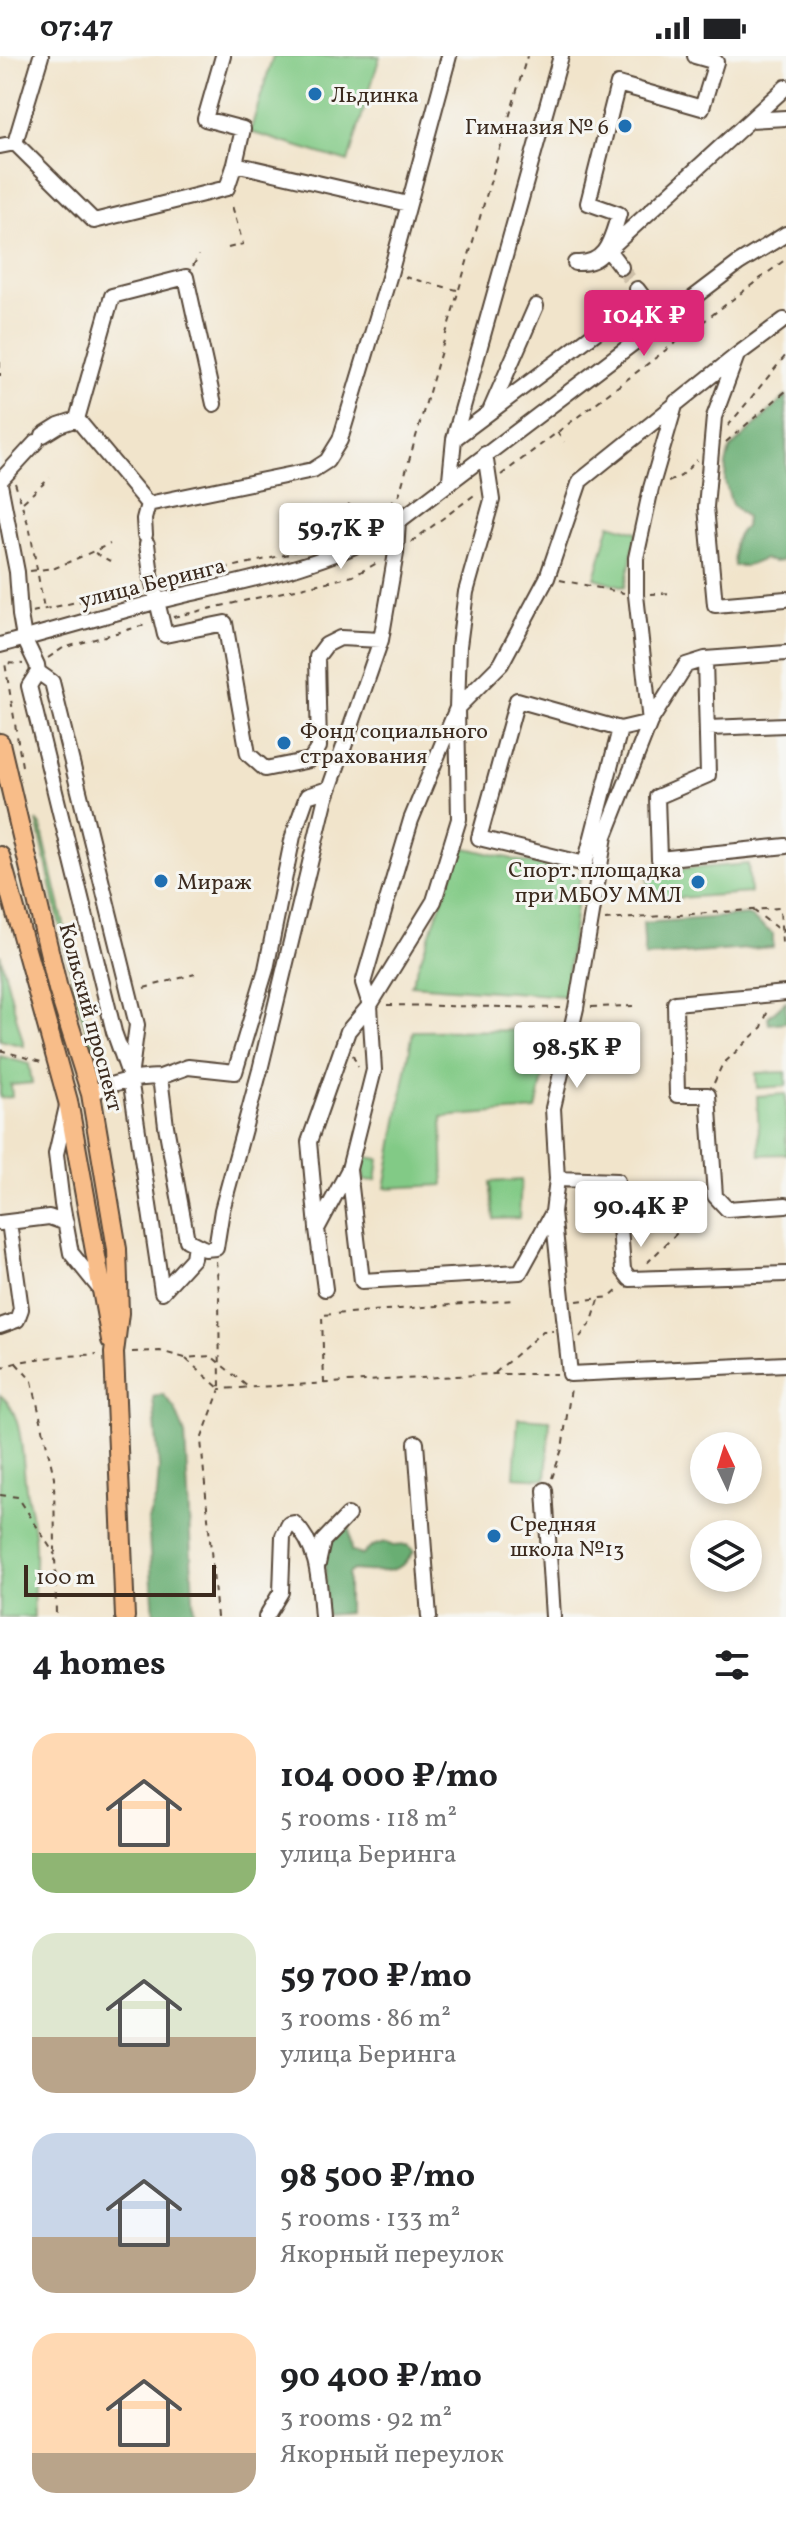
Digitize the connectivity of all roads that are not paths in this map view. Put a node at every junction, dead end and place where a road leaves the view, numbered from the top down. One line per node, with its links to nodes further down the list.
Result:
1 (41, 56): 9 (street)
2 (223, 56): 11 (street)
3 (449, 56): 12 (street)
4 (561, 56): 25 (street)
5 (695, 56): 14 (street)
6 (786, 87): 8 (street)
7 (786, 118): 8 (street)
8 (750, 120): 14 (street)
9 (15, 143): 10 (street); 11 (street)
10 (0, 146)
11 (235, 164): 12 (street)
12 (408, 204): 29 (street)
13 (786, 234): 26 (street, улица Беринга)
14 (608, 250): 15 (street); 16 (street)
15 (575, 263)
16 (621, 267)
17 (637, 289): 23 (street)
18 (536, 306): 23 (street)
19 (784, 320): 20 (street)
20 (737, 355): 21 (street); 31 (street)
21 (676, 402): 39 (street); 40 (street)
22 (214, 404): 24 (street)
23 (488, 415): 25 (street)
24 (77, 419): 27 (street); 29 (street)
25 (454, 439): 28 (street)
26 (485, 454): 28 (street, улица Беринга); 39 (street)
27 (3, 479): 33 (street)
28 (450, 479): 30 (street, улица Беринга)
29 (148, 504): 32 (street)
30 (398, 521): 32 (street, улица Беринга); 34 (street)
31 (786, 599)
32 (157, 602): 33 (street, улица Беринга); 34 (street)
33 (24, 638): 35 (street, улица Беринга); 38 (street)
34 (381, 640): 45 (street)
35 (0, 645)
36 (786, 653): 37 (street)
37 (705, 659): 40 (street); 42 (street)
38 (38, 668): 51 (street); 51 (street)
39 (457, 708): 49 (street); 49 (street)
40 (650, 722): 43 (street); 55 (street)
41 (786, 725): 42 (street)
42 (708, 728): 46 (street)
43 (620, 729): 43 (street)
44 (0, 743): 52 (main road, Кольский проспект)
45 (328, 789): 50 (street); 63 (street)
46 (786, 846)
47 (0, 856): 53 (main road, Кольский проспект)
48 (782, 993): 57 (street)
49 (378, 1005): 54 (street); 62 (street)
50 (160, 1077): 51 (street); 63 (street)
51 (130, 1078): 52 (street); 63 (street)
52 (91, 1094): 64 (main road, Кольский проспект)
53 (68, 1101): 56 (street); 65 (main road, Кольский проспект)
54 (349, 1169): 58 (street); 62 (street)
55 (557, 1179): 58 (street); 66 (street)
56 (62, 1204): 59 (street); 61 (street)
57 (786, 1205)
58 (553, 1212): 71 (street)
59 (49, 1217): 60 (street); 61 (street)
60 (5, 1223): 69 (street)
61 (66, 1223): 68 (street)
62 (317, 1229): 67 (street)
63 (195, 1244)
64 (117, 1249): 65 (main road); 70 (main road, Кольский проспект)
65 (96, 1250): 68 (main road, Кольский проспект)
66 (786, 1274)
67 (325, 1289)
68 (101, 1290): 70 (main road, Кольский проспект)
69 (0, 1326)
70 (114, 1353): 76 (main road, Кольский проспект)
71 (786, 1364)
72 (416, 1443): 79 (street)
73 (545, 1490): 80 (street)
74 (348, 1515): 75 (street)
75 (318, 1564): 77 (street); 78 (street)
76 (125, 1617)
77 (266, 1617)
78 (322, 1617)
79 (429, 1617)
80 (553, 1617)

